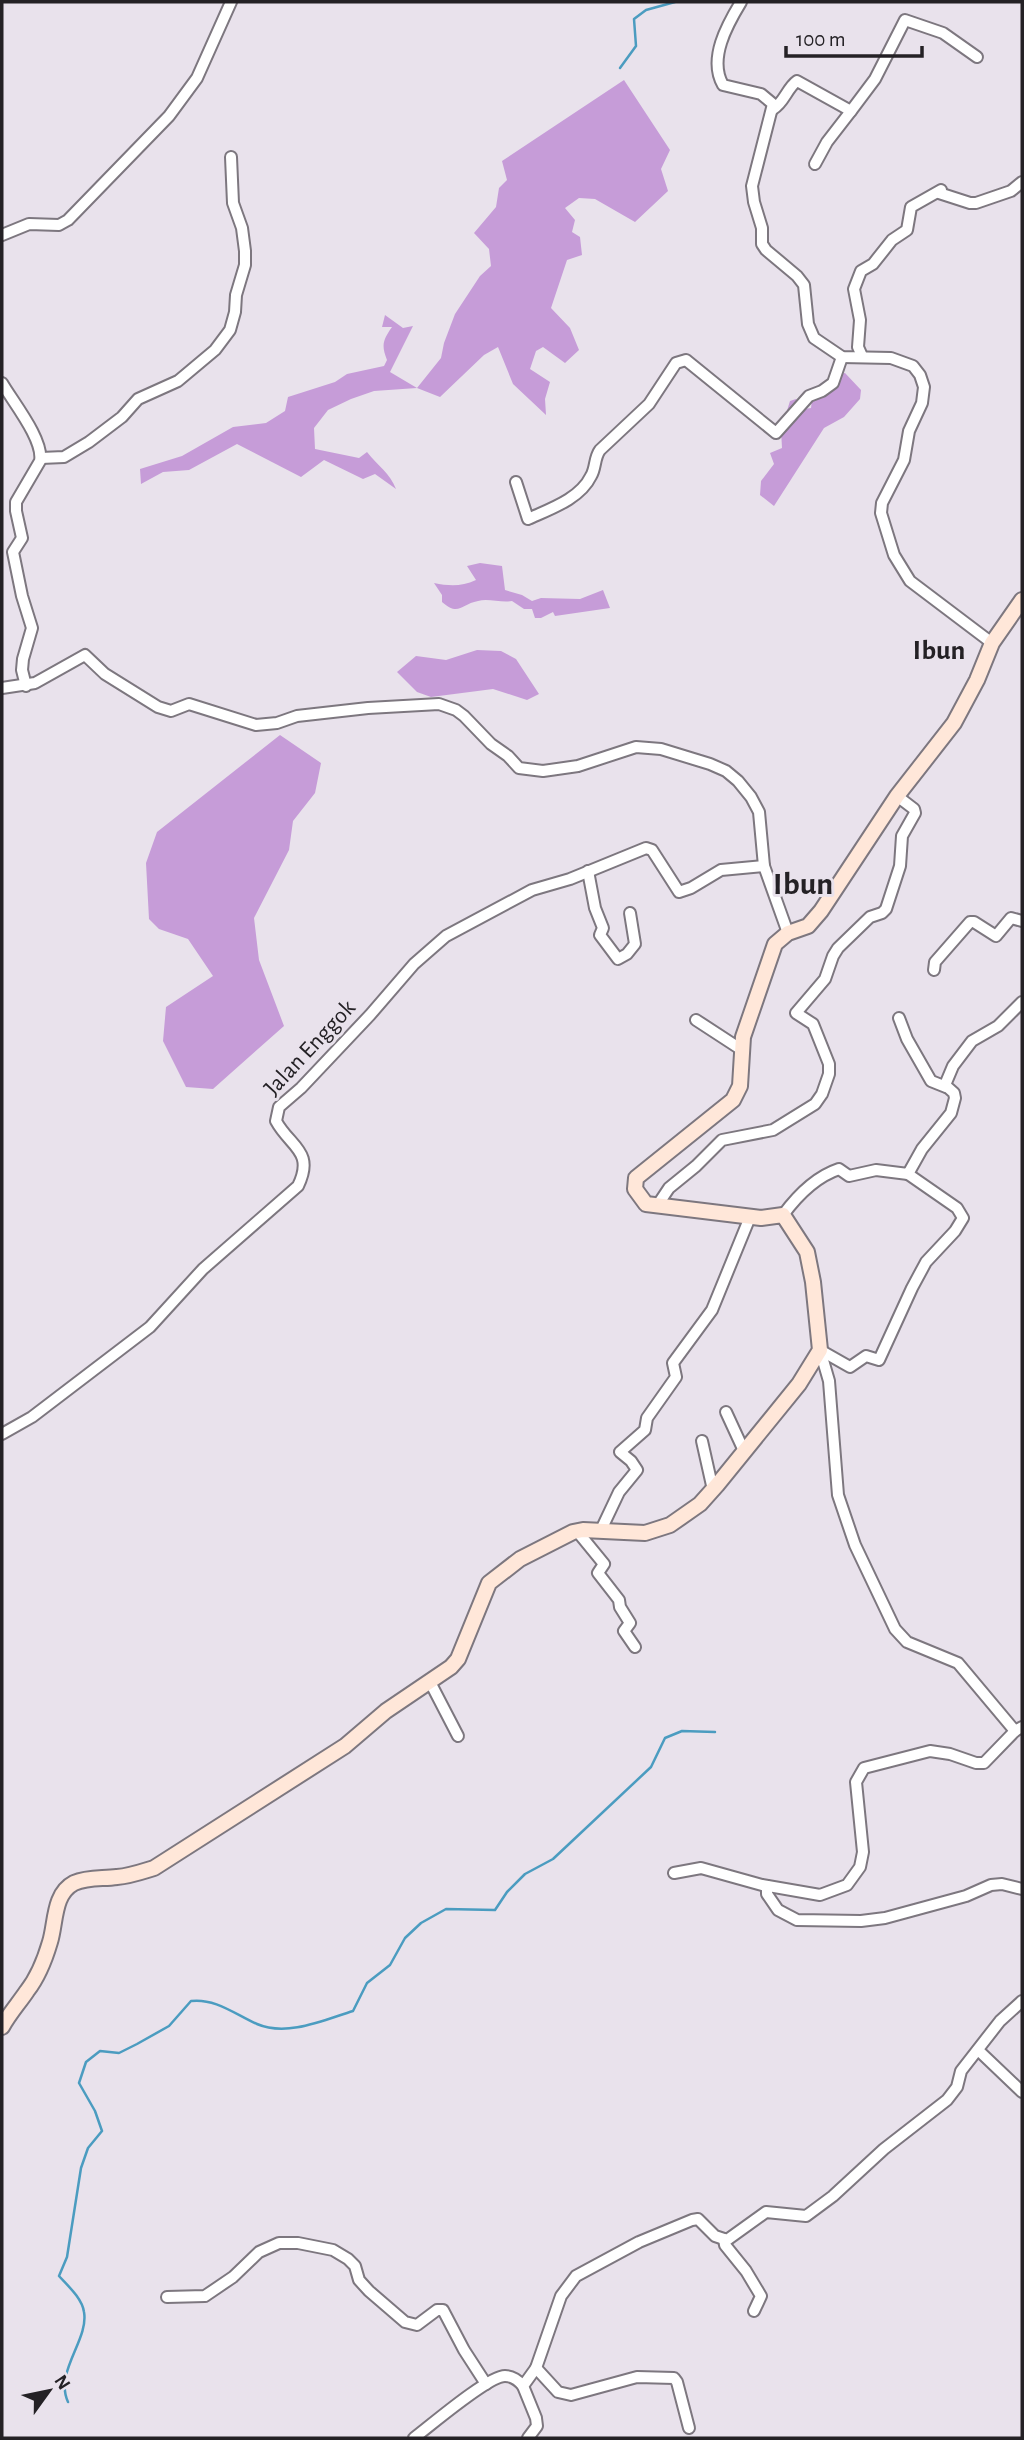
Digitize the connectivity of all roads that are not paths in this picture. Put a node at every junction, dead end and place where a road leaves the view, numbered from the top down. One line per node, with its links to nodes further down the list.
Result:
1 (230, 2): 9 (street)
2 (741, 2): 4 (street)
3 (977, 57): 5 (street)
4 (773, 109): 5 (street); 11 (street)
5 (851, 111): 7 (street)
6 (231, 157): 13 (street)
7 (815, 164)
8 (1022, 182): 10 (street)
9 (2, 235)
10 (862, 356): 11 (street); 16 (street)
11 (842, 357): 14 (street)
12 (2, 383): 13 (street)
13 (41, 458): 17 (street)
14 (516, 482)
15 (1022, 600): 16 (main road)
16 (992, 643): 19 (main road)
17 (26, 686): 18 (street); 20 (street)
18 (2, 688)
19 (897, 796): 24 (main road); 32 (street)
20 (764, 866): 21 (street, Jalan Enggok); 24 (street)
21 (588, 872): 22 (street); 37 (street, Jalan Enggok)
22 (630, 913)
23 (1022, 921): 25 (street)
24 (788, 933): 29 (main road)
25 (934, 970)
26 (1022, 1002): 30 (street)
27 (899, 1018): 30 (street)
28 (695, 1020): 29 (street)
29 (742, 1050): 32 (main road)
30 (946, 1087): 31 (street)
31 (908, 1174): 33 (street); 35 (street)
32 (657, 1206): 34 (main road)
33 (783, 1215): 34 (main road); 35 (main road)
34 (750, 1217): 41 (street)
35 (820, 1350): 39 (main road); 45 (street)
36 (726, 1412): 39 (street)
37 (2, 1434)
38 (702, 1441): 40 (street)
39 (744, 1451): 40 (main road)
40 (713, 1490): 41 (main road)
41 (601, 1530): 42 (main road)
42 (577, 1531): 43 (street); 44 (main road)
43 (635, 1647)
44 (430, 1682): 46 (street); 51 (main road)
45 (1019, 1729): 48 (street)
46 (458, 1736)
47 (674, 1873): 48 (street)
48 (767, 1886): 49 (street)
49 (1022, 1889)
50 (1022, 2001): 52 (street)
51 (2, 2026)
52 (978, 2050): 53 (street); 54 (street)
53 (1022, 2092)
54 (724, 2239): 56 (street); 57 (street)
55 (167, 2297): 58 (street)
56 (754, 2311)
57 (536, 2368): 59 (street); 60 (street)
58 (486, 2384): 59 (street); 61 (street)
59 (523, 2386): 62 (street)
60 (689, 2428)
61 (414, 2438)
62 (528, 2438)

